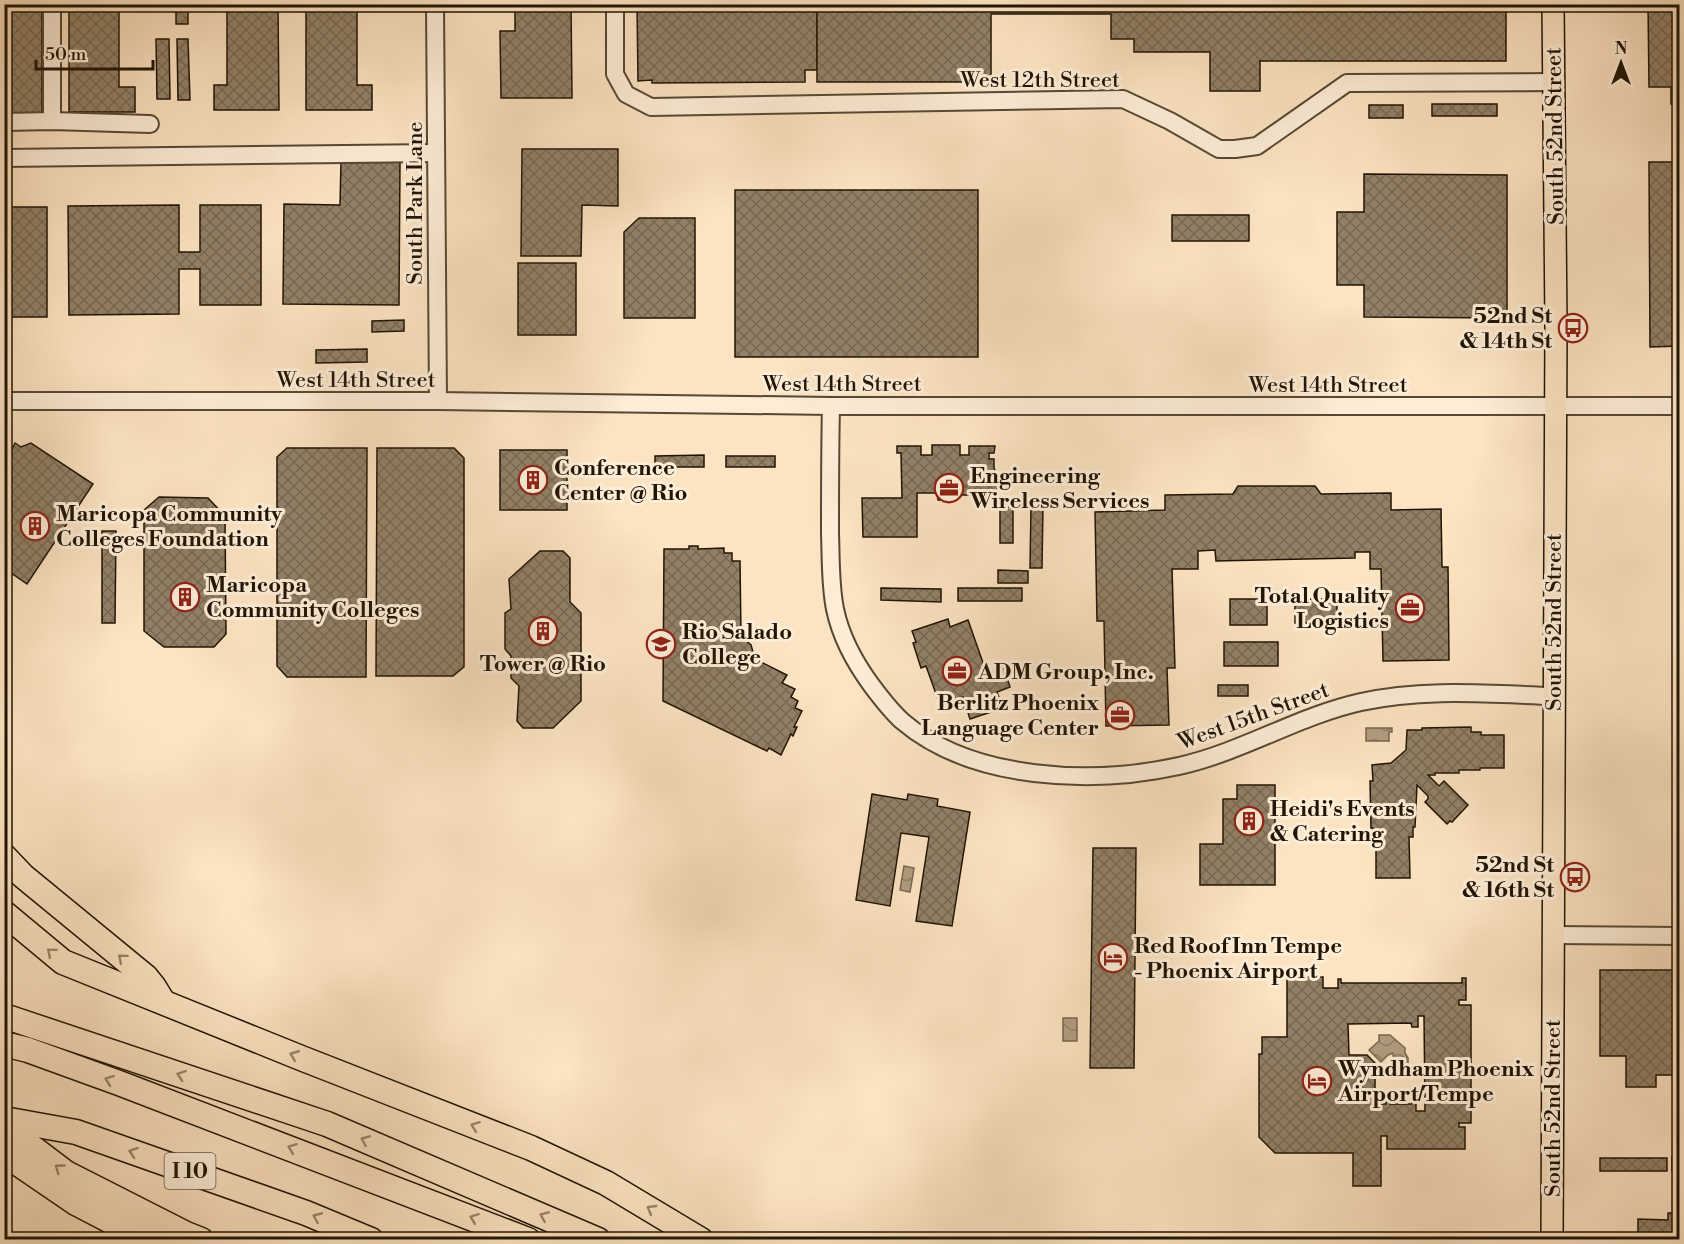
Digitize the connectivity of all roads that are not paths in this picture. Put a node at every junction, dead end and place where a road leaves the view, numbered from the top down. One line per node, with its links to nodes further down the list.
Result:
1 (52, 4): 6 (street)
2 (435, 4): 9 (street, South Park Lane)
3 (615, 4): 5 (street, West 12th Street)
4 (1553, 4): 5 (main road, South 52nd Street)
5 (1553, 82): 15 (main road, South 52nd Street)
6 (52, 121): 7 (street); 8 (street)
7 (4, 122)
8 (150, 124)
9 (436, 153): 10 (street); 12 (street, South Park Lane)
10 (4, 158)
11 (4, 401): 12 (street, West 14th Street)
12 (438, 401): 13 (street, West 14th Street)
13 (831, 406): 15 (street, West 14th Street); 16 (street, West 15th Street)
14 (1680, 406): 15 (street, West 14th Street)
15 (1555, 407): 16 (main road, South 52nd Street)
16 (1553, 696): 19 (main road, South 52nd Street)
17 (4, 856): 21 (highway, one-way to 17)
18 (4, 913): 21 (highway, one-way to 18)
19 (1552, 935): 20 (street); 33 (main road, South 52nd Street)
20 (1680, 936)
21 (162, 1000): 32 (highway, one-way to 21)
22 (4, 1016): 31 (highway, one-way to 22)
23 (4, 1044): 30 (highway, one-way to 23)
24 (4, 1119): 29 (highway, I 10, one-way to 24)
25 (4, 1126): 27 (highway, one-way to 25)
26 (4, 1154): 28 (highway)
27 (193, 1237)
28 (147, 1239)
29 (371, 1239)
30 (528, 1239)
31 (598, 1239)
32 (701, 1239)
33 (1552, 1239)

